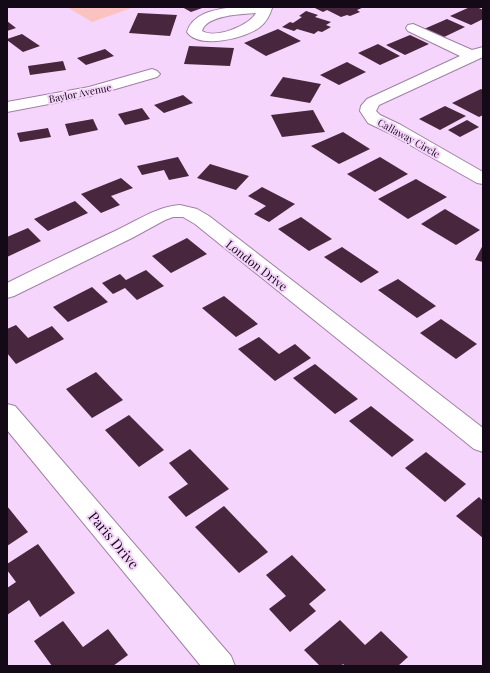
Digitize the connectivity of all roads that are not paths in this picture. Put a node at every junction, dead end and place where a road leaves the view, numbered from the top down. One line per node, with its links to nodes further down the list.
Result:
1 (412, 28): 2 (street)
2 (478, 54): 5 (street, Callaway Circle)
3 (152, 74): 4 (street, Baylor Avenue)
4 (11, 102)
5 (483, 180)
6 (7, 291): 8 (street, London Drive)
7 (7, 413): 9 (street, Paris Drive)
8 (483, 442)
9 (220, 666)

